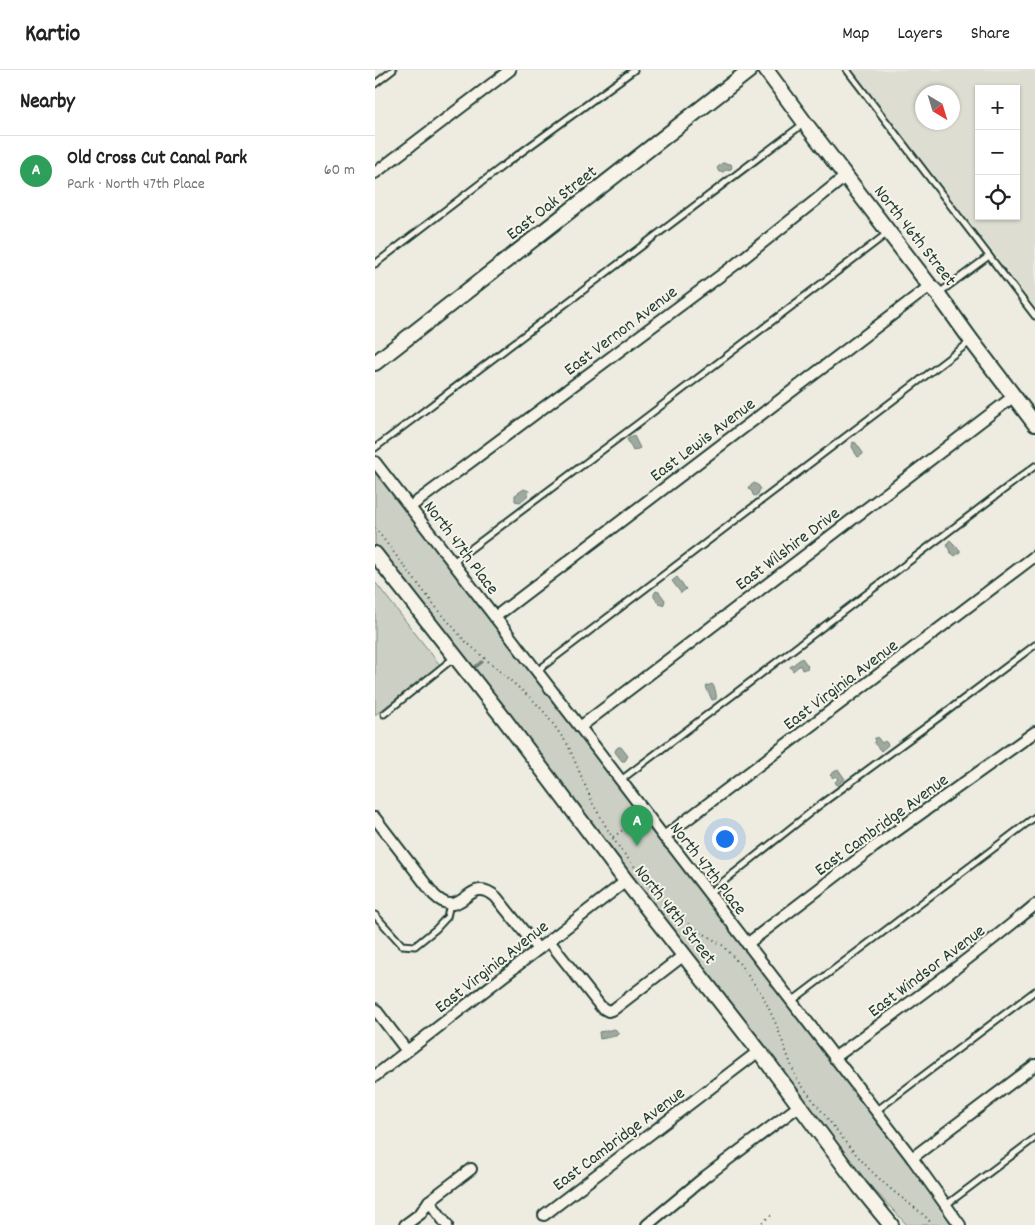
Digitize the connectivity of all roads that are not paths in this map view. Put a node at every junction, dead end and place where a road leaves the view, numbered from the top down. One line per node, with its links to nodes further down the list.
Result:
1 (393, 70): 7 (lane)
2 (509, 70): 9 (street)
3 (634, 70): 13 (lane)
4 (750, 70): 17 (street, East Oak Street)
5 (766, 70): 8 (street, North 46th Street)
6 (847, 70): 12 (lane)
7 (375, 84)
8 (805, 123): 10 (street, North 46th Street); 20 (lane)
9 (375, 173)
10 (846, 176): 11 (street, North 46th Street); 23 (street, East Vernon Avenue)
11 (889, 232): 14 (street, North 46th Street); 26 (lane)
12 (989, 256): 14 (lane); 15 (lane)
13 (375, 264)
14 (934, 290): 16 (street, North 46th Street); 27 (street, East Lewis Avenue)
15 (1035, 316)
16 (971, 340): 18 (street, North 46th Street); 30 (lane)
17 (375, 363)
18 (1014, 396): 19 (street, North 46th Street); 32 (street, East Wilshire Drive)
19 (1035, 424)
20 (375, 448)
21 (375, 462): 23 (street, North 47th Place)
22 (1035, 466): 34 (lane)
23 (410, 507): 26 (street, North 47th Place)
24 (375, 554): 29 (street, North 48th Street)
25 (1035, 556): 37 (street, East Virginia Avenue)
26 (453, 562): 27 (street, North 47th Place)
27 (495, 617): 30 (street, North 47th Place)
28 (1035, 645): 39 (lane)
29 (456, 657): 31 (lane); 38 (street, North 48th Street)
30 (536, 671): 32 (street, North 47th Place)
31 (383, 714)
32 (580, 726): 34 (street, North 47th Place)
33 (1035, 732): 44 (street, East Cambridge Avenue)
34 (621, 780): 37 (street, North 47th Place)
35 (1035, 817): 48 (lane)
36 (375, 818): 40 (street)
37 (664, 838): 39 (street, North 47th Place)
38 (626, 881): 43 (street, East Virginia Avenue); 46 (street, North 48th Street)
39 (708, 894): 44 (street, North 47th Place)
40 (450, 904): 42 (lane); 45 (street)
41 (1035, 905): 52 (street, East Windsor Avenue)
42 (375, 915)
43 (549, 941): 45 (street, East Virginia Avenue); 46 (street)
44 (747, 944): 48 (street, North 47th Place)
45 (538, 949): 50 (street, East Virginia Avenue)
46 (684, 955): 51 (street, North 48th Street)
47 (1035, 991): 56 (lane)
48 (792, 1001): 52 (street, North 47th Place)
49 (375, 1008): 50 (street)
50 (407, 1051): 54 (street, East Virginia Avenue)
51 (759, 1051): 55 (street, North 48th Street); 62 (street, East Cambridge Avenue)
52 (835, 1058): 56 (street, North 47th Place)
53 (1035, 1065): 58 (street)
54 (375, 1076)
55 (799, 1106): 65 (street); 66 (street, North 48th Street)
56 (876, 1111): 58 (street, North 47th Place)
57 (1035, 1138): 61 (lane)
58 (912, 1158): 61 (street, North 47th Place)
59 (471, 1169): 60 (street)
60 (429, 1202): 63 (street); 64 (street)
61 (946, 1205): 67 (street, North 47th Place)
62 (544, 1215)
63 (405, 1225)
64 (447, 1225)
65 (647, 1225)
66 (891, 1225)
67 (960, 1225)

